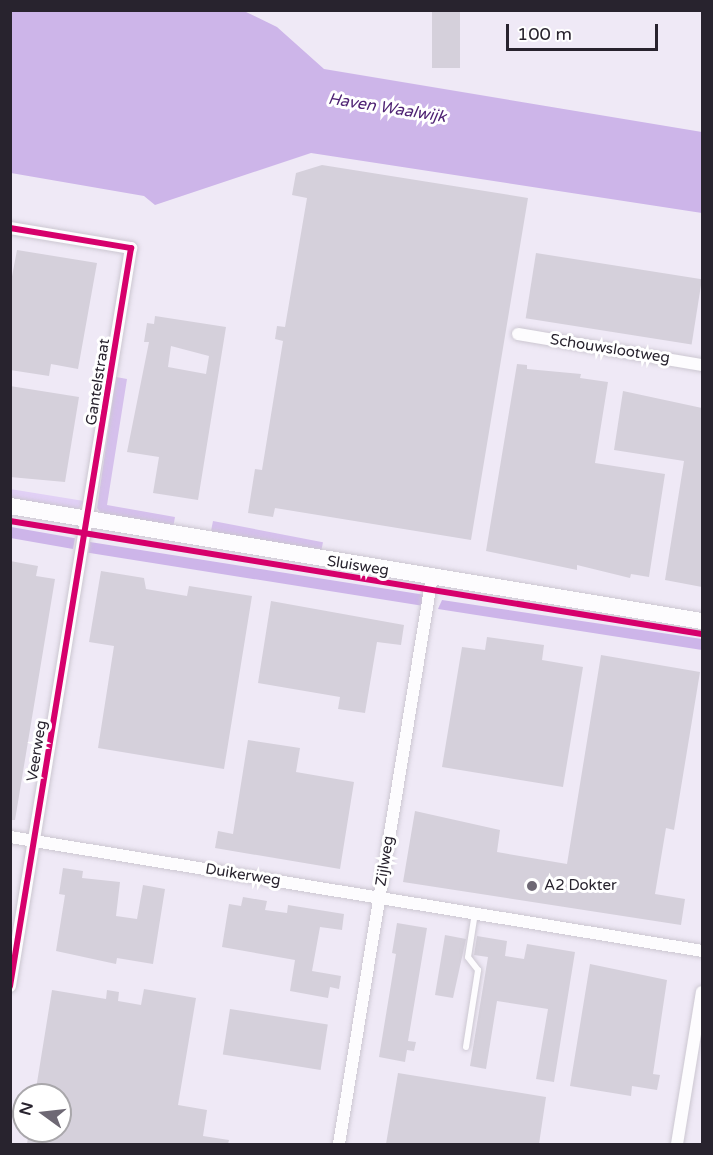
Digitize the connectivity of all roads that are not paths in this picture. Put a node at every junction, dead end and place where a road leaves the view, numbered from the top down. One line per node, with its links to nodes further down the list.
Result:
1 (10, 228): 5 (street, Gantelstraat)
2 (518, 334): 3 (street, Schouwslootweg)
3 (702, 364)
4 (10, 506): 5 (street, Sluisweg)
5 (87, 520): 6 (street, Sluisweg); 9 (street, Veerweg)
6 (432, 577): 7 (street, Sluisweg); 10 (street, Zijlweg)
7 (702, 621)
8 (10, 837): 9 (street, Duikerweg)
9 (34, 840): 10 (street, Duikerweg); 13 (street, Veerweg)
10 (379, 897): 11 (street, Duikerweg); 16 (street, Zijlweg)
11 (475, 913): 12 (street, Duikerweg); 15 (lane)
12 (702, 951)
13 (10, 986)
14 (702, 992): 17 (street)
15 (466, 1047)
16 (339, 1144)
17 (677, 1144)

